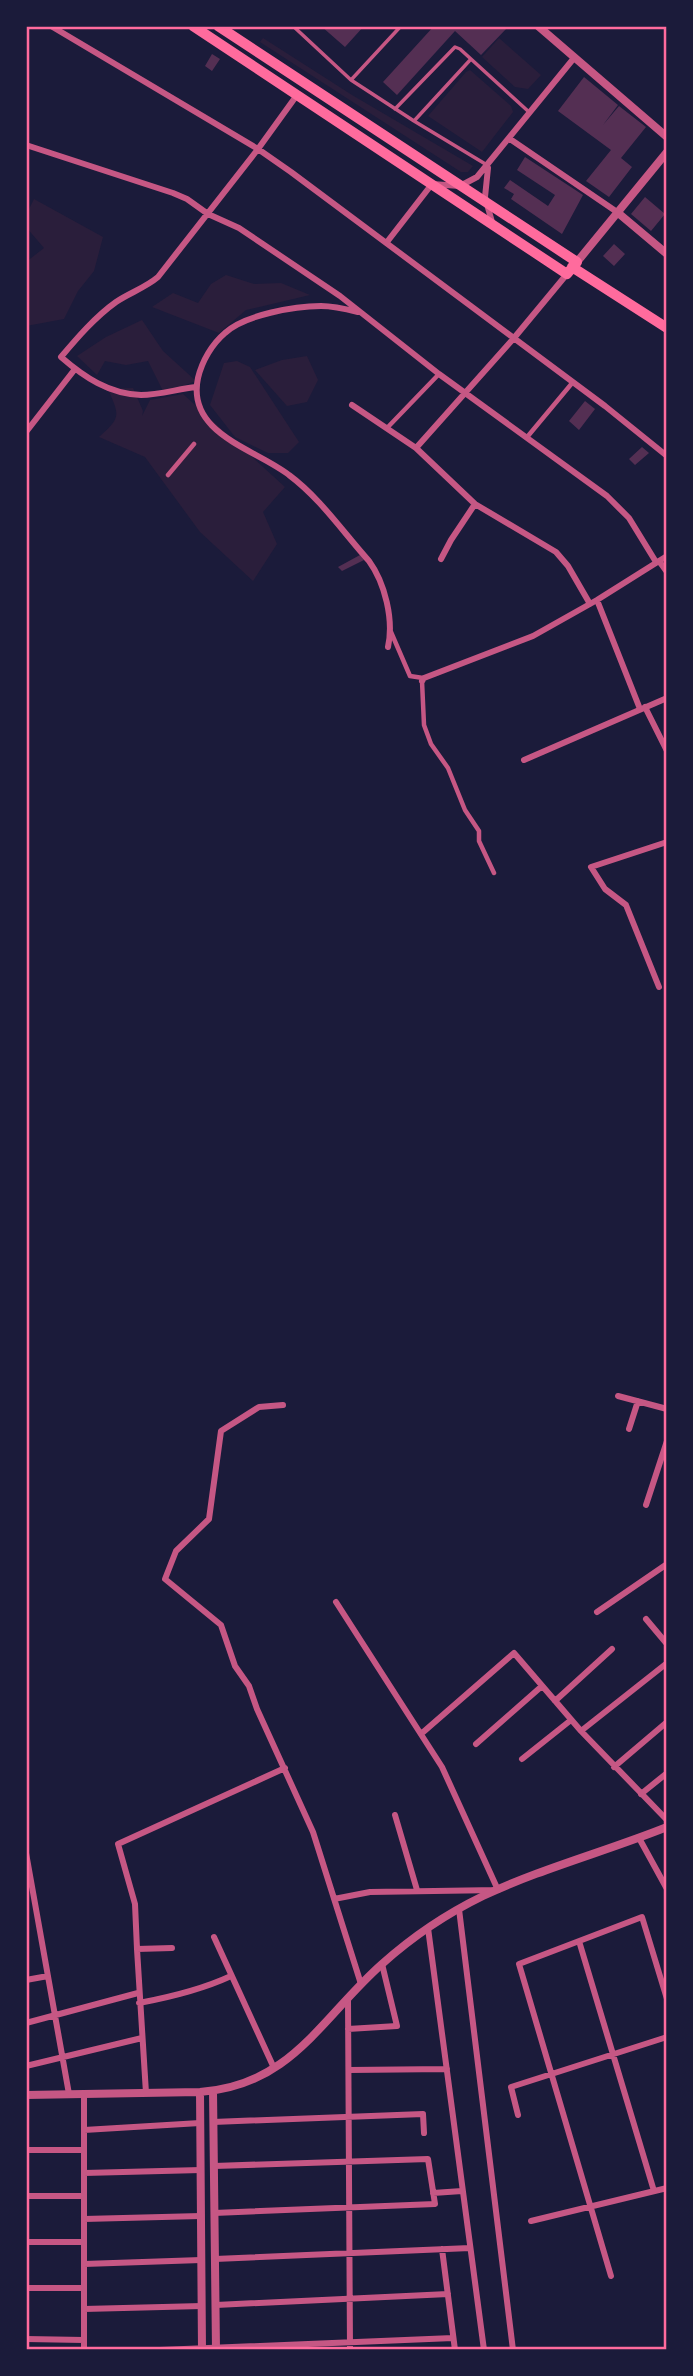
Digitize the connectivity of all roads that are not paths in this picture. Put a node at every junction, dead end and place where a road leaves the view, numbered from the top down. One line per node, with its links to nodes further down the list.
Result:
1 (51, 26): 17 (street)
2 (193, 26): 10 (main road)
3 (218, 26): 21 (main road)
4 (293, 26): 9 (lane)
5 (401, 26): 9 (lane)
6 (538, 26): 7 (street)
7 (574, 58): 12 (street); 14 (street)
8 (471, 59): 11 (lane); 12 (lane); 13 (lane)
9 (351, 80): 11 (lane)
10 (297, 94): 17 (street); 20 (main road)
11 (395, 109): 13 (lane)
12 (530, 113): 15 (street)
13 (414, 121): 19 (lane)
14 (667, 137)
15 (510, 139): 19 (street); 23 (street)
16 (26, 145): 24 (street)
17 (258, 149): 24 (street); 26 (street)
18 (667, 152): 23 (street)
19 (488, 166): 21 (street); 22 (street)
20 (432, 184): 21 (street); 25 (main road); 26 (street)
21 (460, 186): 22 (main road)
22 (486, 202): 25 (street); 28 (main road)
23 (617, 212): 27 (street); 28 (street)
24 (208, 214): 29 (street); 32 (street)
25 (496, 228): 28 (main road)
26 (387, 242): 31 (street)
27 (667, 254)
28 (572, 267): 30 (main road); 31 (street)
29 (360, 312): 33 (street); 35 (street)
30 (667, 328)
31 (514, 338): 34 (street); 36 (street)
32 (75, 369): 35 (street); 39 (street)
33 (439, 374): 36 (street); 38 (street)
34 (573, 382): 40 (street); 43 (street)
35 (196, 387): 51 (street)
36 (466, 392): 40 (street); 42 (street)
37 (352, 405): 38 (street)
38 (387, 428): 42 (street)
39 (26, 432)
40 (527, 436): 48 (street)
41 (194, 444): 44 (street)
42 (416, 448): 45 (street)
43 (667, 456)
44 (168, 475)
45 (475, 503): 47 (street); 50 (street)
46 (667, 556): 48 (street)
47 (440, 559)
48 (658, 562): 49 (street); 50 (street)
49 (667, 572)
50 (593, 602): 53 (street); 55 (street)
51 (390, 630): 52 (street); 53 (street)
52 (388, 647)
53 (423, 679): 59 (street)
54 (667, 698): 55 (street)
55 (643, 708): 56 (street); 57 (street)
56 (667, 751)
57 (524, 760)
58 (667, 842): 60 (street)
59 (494, 873)
60 (659, 987)
61 (618, 1396): 62 (street)
62 (638, 1401): 64 (street); 65 (street)
63 (282, 1405): 84 (street)
64 (667, 1409)
65 (629, 1429)
66 (667, 1441): 67 (street)
67 (646, 1505)
68 (667, 1564): 70 (street)
69 (336, 1602): 80 (street)
70 (597, 1612)
71 (646, 1619): 72 (street)
72 (667, 1644)
73 (612, 1649): 76 (street)
74 (667, 1662): 79 (street)
75 (541, 1686): 76 (street); 80 (street); 81 (street)
76 (555, 1701): 77 (street)
77 (571, 1720): 79 (street); 82 (street)
78 (667, 1722): 83 (street)
79 (581, 1731): 83 (street)
80 (421, 1734): 94 (street)
81 (476, 1744)
82 (522, 1759)
83 (614, 1767): 86 (street)
84 (285, 1768): 95 (street); 101 (street)
85 (667, 1773): 86 (street)
86 (640, 1794): 88 (street)
87 (395, 1815): 93 (street)
88 (667, 1820)
89 (667, 1827): 90 (street)
90 (639, 1838): 92 (street); 94 (street)
91 (26, 1853): 103 (street)
92 (667, 1889)
93 (417, 1890): 94 (street); 95 (street)
94 (498, 1890): 96 (street)
95 (334, 1899): 106 (street)
96 (459, 1909): 97 (street); 179 (street)
97 (428, 1928): 102 (street); 120 (street)
98 (214, 1937): 104 (street)
99 (579, 1941): 108 (street); 116 (street); 122 (street)
100 (172, 1948): 101 (street)
101 (137, 1949): 107 (street)
102 (382, 1964): 106 (street); 113 (street)
103 (48, 1976): 105 (street); 111 (street)
104 (232, 1976): 110 (street); 119 (street)
105 (26, 1980)
106 (361, 1984): 109 (street)
107 (138, 1993): 110 (street); 111 (street)
108 (667, 1999)
109 (348, 2000): 113 (street); 119 (street)
110 (139, 2003): 115 (street)
111 (55, 2016): 112 (street); 117 (street)
112 (26, 2023)
113 (348, 2029): 121 (street)
114 (667, 2036): 116 (street)
115 (142, 2038): 117 (street); 125 (street)
116 (613, 2054): 122 (street); 143 (street)
117 (62, 2058): 118 (street); 126 (street)
118 (26, 2066)
119 (274, 2067): 123 (street)
120 (447, 2069): 121 (street); 142 (street)
121 (349, 2070): 130 (street)
122 (551, 2074): 129 (street); 147 (street)
123 (213, 2091): 124 (street); 131 (street)
124 (200, 2092): 125 (street); 132 (street)
125 (146, 2093): 127 (street)
126 (69, 2094): 127 (street); 128 (street)
127 (84, 2094): 133 (street)
128 (26, 2095)
129 (518, 2115)
130 (349, 2116): 131 (street); 134 (street); 137 (street)
131 (213, 2122): 138 (street)
132 (200, 2123): 133 (street); 139 (street)
133 (84, 2130): 136 (street)
134 (424, 2133)
135 (26, 2150): 136 (street)
136 (84, 2150): 140 (street)
137 (349, 2160): 138 (street); 144 (street); 148 (street)
138 (214, 2166): 149 (street)
139 (201, 2169): 140 (street); 150 (street)
140 (84, 2174): 146 (street)
141 (667, 2188): 143 (street)
142 (462, 2191): 144 (street); 155 (street)
143 (654, 2191): 147 (street)
144 (433, 2193): 148 (street)
145 (26, 2196): 146 (street)
146 (84, 2196): 151 (street)
147 (590, 2207): 152 (street); 161 (street)
148 (349, 2208): 149 (street); 157 (street)
149 (214, 2213): 158 (street)
150 (201, 2216): 151 (street); 159 (street)
151 (84, 2218): 154 (street)
152 (531, 2221)
153 (26, 2242): 154 (street)
154 (84, 2242): 160 (street)
155 (470, 2248): 156 (street); 178 (street)
156 (442, 2249): 157 (street); 164 (street)
157 (350, 2253): 158 (street); 165 (street)
158 (215, 2259): 166 (street)
159 (201, 2260): 160 (street); 167 (street)
160 (84, 2264): 163 (street)
161 (611, 2276)
162 (26, 2288): 163 (street)
163 (84, 2288): 168 (street)
164 (448, 2294): 165 (street); 169 (street)
165 (350, 2298): 166 (street); 172 (street)
166 (216, 2305): 174 (street)
167 (202, 2306): 168 (street); 173 (street)
168 (84, 2309): 171 (street)
169 (453, 2338): 172 (street); 177 (street)
170 (26, 2339): 171 (street)
171 (84, 2340): 175 (street)
172 (350, 2346): 174 (street)
173 (202, 2349): 174 (street); 176 (street)
174 (216, 2349)
175 (84, 2350)
176 (160, 2350)
177 (455, 2350)
178 (484, 2350)
179 (513, 2350)

